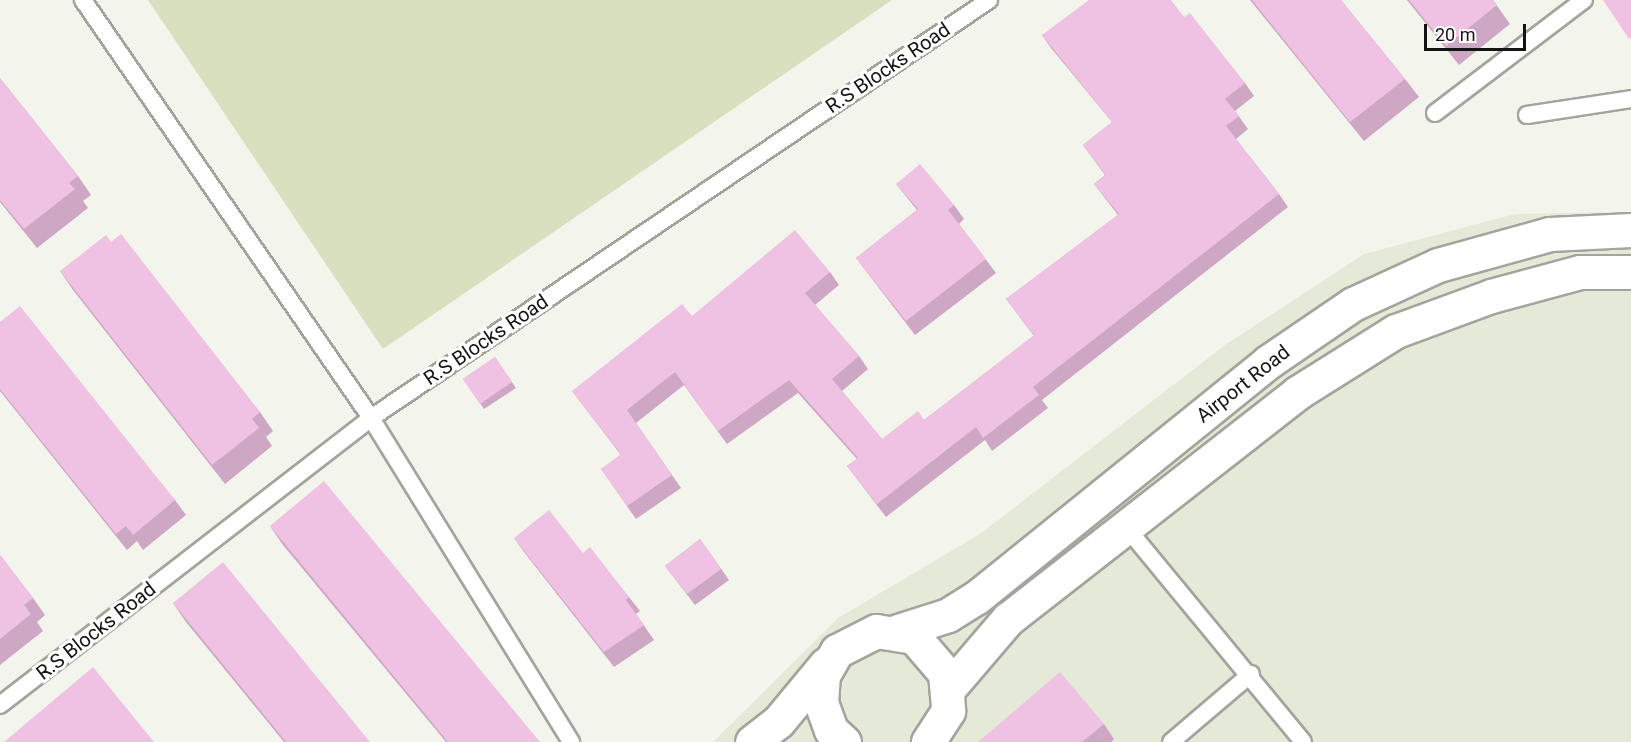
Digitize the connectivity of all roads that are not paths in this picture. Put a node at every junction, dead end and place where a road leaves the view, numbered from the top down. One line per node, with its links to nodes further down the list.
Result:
1 (83, 0): 9 (lane)
2 (989, 0): 9 (lane, R.S Blocks Road)
3 (1584, 0): 5 (lane)
4 (1631, 99): 6 (lane)
5 (1435, 113)
6 (1527, 115)
7 (1631, 230): 11 (main road, Airport Road)
8 (1631, 272): 10 (main road, Airport Road)
9 (371, 418): 15 (lane, R.S Blocks Road); 16 (lane)
10 (1126, 527): 13 (lane); 14 (main road, Airport Road)
11 (898, 631): 12 (main road, Airport Road); 14 (main road)
12 (837, 651): 17 (main road); 18 (main road)
13 (1251, 674): 20 (lane); 21 (lane)
14 (949, 688): 19 (main road)
15 (0, 705)
16 (571, 742)
17 (752, 742)
18 (844, 742)
19 (928, 742)
20 (1170, 742)
21 (1303, 742)

